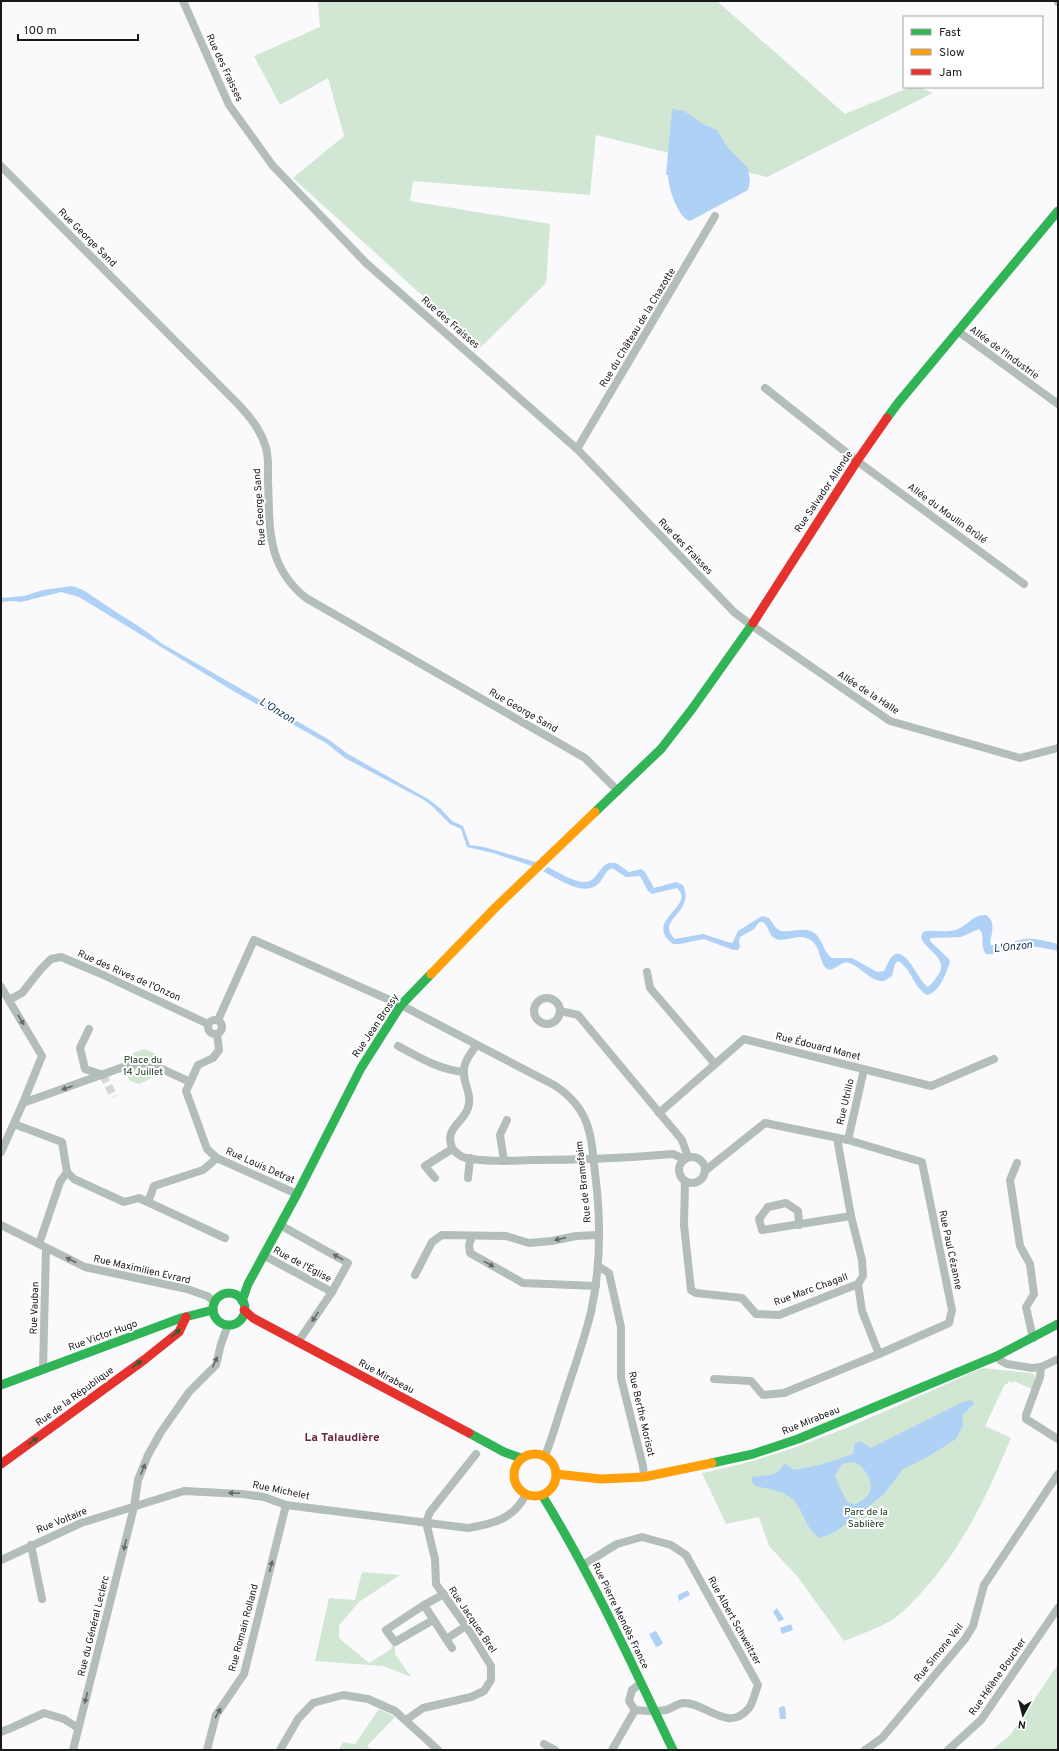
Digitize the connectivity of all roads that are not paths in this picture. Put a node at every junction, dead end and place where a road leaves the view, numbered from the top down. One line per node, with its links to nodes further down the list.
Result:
1 (183, 1): 8 (street, Rue des Fraisses)
2 (1, 166): 13 (street, Rue George Sand)
3 (1058, 210): 5 (street, Rue Salvador Allende)
4 (715, 216): 8 (street, Rue du Château de la Chazotte)
5 (958, 332): 7 (street, Allée de l'Industrie); 9 (street, Rue Salvador Allende)
6 (765, 388): 9 (street, Allée du Moulin Brûlé)
7 (1058, 404)
8 (577, 448): 11 (street, Rue des Fraisses)
9 (857, 461): 10 (street, Allée du Moulin Brûlé); 11 (street, Rue Salvador Allende)
10 (1024, 584)
11 (751, 625): 12 (street, Allée de la Halle); 13 (street, Rue Salvador Allende)
12 (1058, 748)
13 (618, 791): 17 (street, Rue Jean Brossy)
14 (647, 972): 26 (street)
15 (1, 987): 16 (street)
16 (9, 1000): 20 (street, Rue des Rives de l'Onzon); 31 (street, one-way to 31)
17 (401, 1005): 19 (street, Rue de Bramefaim); 24 (street, Rue de Bramefaim); 50 (street, Rue Jean Brossy)
18 (560, 1011): 32 (street)
19 (218, 1020): 20 (street); 22 (street)
20 (208, 1024): 22 (street)
21 (89, 1029): 29 (street)
22 (217, 1034): 30 (street, Rue Louis Detrat)
23 (398, 1046): 28 (street)
24 (476, 1046): 28 (street); 42 (street, Rue de Bramefaim)
25 (994, 1059): 27 (street, Rue Édouard Manet)
26 (715, 1064): 27 (street, Rue Édouard Manet); 32 (street, Rue Édouard Manet)
27 (864, 1069): 36 (street, Rue Utrillo)
28 (464, 1072): 37 (street)
29 (103, 1075): 30 (street); 31 (street, one-way to 31)
30 (190, 1082): 39 (street, Rue Louis Detrat)
31 (23, 1103): 34 (street)
32 (659, 1113): 41 (street)
33 (507, 1120): 43 (street)
34 (14, 1124): 38 (street); 46 (street)
35 (837, 1138): 36 (street, Rue Paul Cézanne); 45 (street, Rue Paul Cézanne); 52 (street, Rue Marc Chagall)
36 (848, 1140): 76 (street, Rue Paul Cézanne)
37 (452, 1149): 40 (street); 47 (street)
38 (1, 1152)
39 (217, 1158): 50 (street, Rue Louis Detrat); 51 (street)
40 (470, 1158): 43 (street); 48 (street)
41 (686, 1158): 42 (street); 45 (street); 49 (street)
42 (594, 1160): 43 (street); 56 (street, Rue de Bramefaim)
43 (504, 1161)
44 (1017, 1163): 74 (street)
45 (706, 1170): 49 (street)
46 (67, 1172): 51 (street); 59 (street, Rue Vauban)
47 (435, 1178)
48 (468, 1178)
49 (685, 1181): 64 (street, Rue Marc Chagall)
50 (297, 1194): 54 (street, Rue Jean Brossy)
51 (148, 1202): 58 (street)
52 (851, 1216): 55 (street); 64 (street, Rue Marc Chagall)
53 (1, 1225): 59 (street, Rue Maximilien Evrard)
54 (280, 1225): 60 (street, Rue Jean Brossy); 66 (street, Rue de l'Église, one-way to 54)
55 (800, 1225): 55 (street)
56 (599, 1235): 57 (street, one-way to 57); 61 (street, Rue de Bramefaim)
57 (472, 1236): 62 (street); 65 (street, one-way to 65)
58 (225, 1238)
59 (43, 1246): 69 (street, Rue Maximilien Evrard, one-way to 59); 80 (street, Rue Vauban)
60 (263, 1255): 63 (street, Rue Jean Brossy); 66 (street, Rue de l'Église)
61 (598, 1266): 65 (street, Rue de Bramefaim); 90 (street, Rue Berthe Morisot)
62 (415, 1275)
63 (248, 1284): 67 (street, Rue Jean Brossy); 68 (street, Rue Jean Brossy)
64 (858, 1284): 76 (street)
65 (596, 1286): 85 (street, Rue de Bramefaim)
66 (332, 1292): 75 (street, Rue de l'Église, one-way to 75)
67 (234, 1294): 68 (street); 69 (street)
68 (242, 1301): 70 (street)
69 (214, 1306): 71 (street, Rue Victor Hugo); 73 (street)
70 (244, 1310): 73 (street); 75 (street, Rue Mirabeau)
71 (184, 1318): 80 (street, Rue Victor Hugo); 87 (street, Rue de la République, one-way to 71)
72 (1058, 1324): 74 (street, Rue Mirabeau)
73 (228, 1325): 94 (street, Rue du Général Leclerc, one-way to 73)
74 (1032, 1338): 77 (street, Rue Mirabeau)
75 (298, 1342): 86 (street, Rue Mirabeau)
76 (879, 1354): 81 (street, Rue Paul Cézanne)
77 (998, 1356): 79 (street); 90 (street, Rue Mirabeau)
78 (1058, 1359): 79 (street)
79 (1041, 1367): 83 (street)
80 (43, 1370): 82 (street, Rue Victor Hugo)
81 (714, 1379)
82 (1, 1385)
83 (1058, 1438)
84 (476, 1454): 95 (street)
85 (545, 1456): 86 (street); 88 (street)
86 (521, 1458): 91 (street)
87 (1, 1464)
88 (556, 1474): 90 (street, Rue Mirabeau); 92 (street)
89 (1058, 1474): 121 (street, Rue Simone Veil)
90 (644, 1477)
91 (526, 1494): 92 (street); 95 (street, Rue Michelet)
92 (542, 1495): 98 (street, Rue Pierre Mendès France)
93 (286, 1504): 94 (street, Rue Michelet, one-way to 94); 95 (street, Rue Michelet); 115 (street, Rue Romain Rolland, one-way to 93)
94 (134, 1507): 96 (street, Rue Voltaire); 111 (street, Rue du Général Leclerc, one-way to 111)
95 (426, 1522): 99 (street, Rue Jacques Brel)
96 (32, 1545): 97 (street, Rue Voltaire); 100 (street)
97 (1, 1560)
98 (583, 1565): 107 (street, Rue Pierre Mendès France); 109 (street, Rue Albert Schweitzer)
99 (444, 1594): 101 (street); 104 (street, Rue Jacques Brel)
100 (42, 1598)
101 (424, 1605): 103 (street); 103 (street)
102 (1058, 1608): 122 (street, Rue Hélène Boucher)
103 (433, 1620): 105 (street)
104 (466, 1626): 105 (street); 110 (street, Rue Jacques Brel)
105 (446, 1639): 106 (street)
106 (452, 1648)
107 (641, 1682): 108 (street); 109 (street, Rue Pierre Mendès France)
108 (634, 1710): 109 (street); 119 (street)
109 (655, 1711): 120 (street, Rue Pierre Mendès France)
110 (406, 1720): 116 (street); 117 (street)
111 (78, 1728): 112 (street); 114 (street, Rue du Général Leclerc)
112 (1, 1732)
113 (544, 1744): 118 (street)
114 (73, 1750)
115 (208, 1750)
116 (280, 1750)
117 (438, 1750)
118 (555, 1750)
119 (612, 1750)
120 (673, 1750)
121 (865, 1750)
122 (948, 1750)

